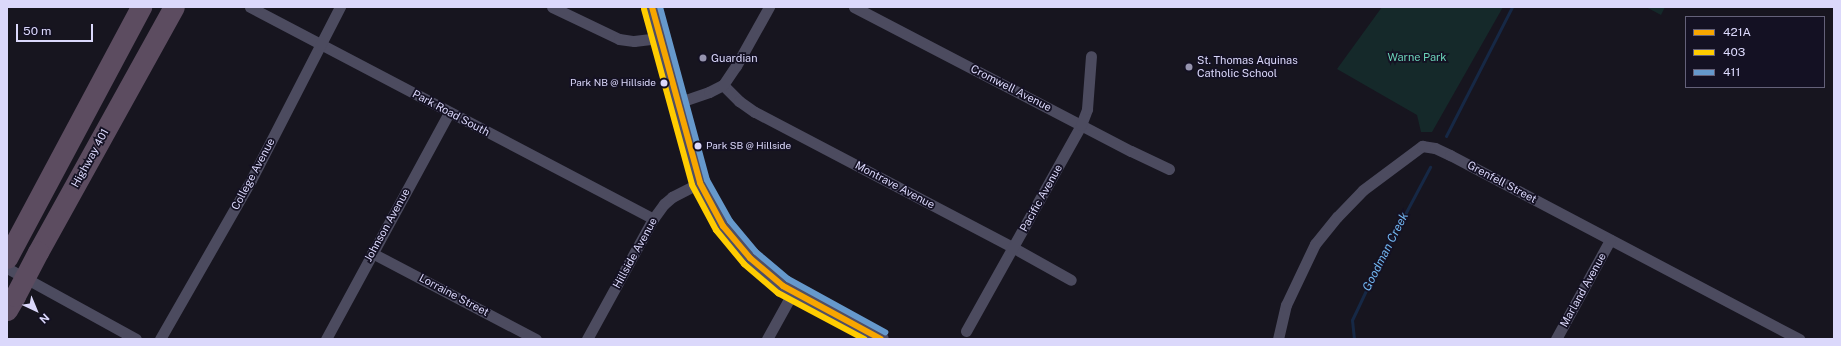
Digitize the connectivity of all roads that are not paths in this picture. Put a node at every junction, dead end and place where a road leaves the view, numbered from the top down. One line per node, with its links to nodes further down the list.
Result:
1 (141, 7): 21 (highway)
2 (174, 7): 26 (highway, Highway 401, bridge)
3 (250, 7): 10 (street, Park Road South)
4 (340, 7): 10 (street, College Avenue)
5 (552, 7): 9 (street)
6 (652, 7): 9 (main road)
7 (769, 7): 12 (street)
8 (854, 7): 15 (street, Cromwell Avenue)
9 (660, 38): 13 (main road)
10 (319, 44): 14 (street, Park Road South); 29 (street, College Avenue)
11 (1091, 56): 15 (street, Pacific Avenue)
12 (723, 85): 13 (street); 20 (street, Montrave Avenue)
13 (677, 103): 17 (main road)
14 (449, 112): 18 (street, Park Road South); 22 (street, Johnson Avenue)
15 (1081, 125): 16 (street, Cromwell Avenue); 20 (street, Pacific Avenue)
16 (1169, 168)
17 (700, 183): 18 (street, Hillside Avenue); 25 (main road)
18 (653, 219): 32 (street, Hillside Avenue)
19 (1610, 240): 35 (street, Grenfell Street); 36 (street, Marland Avenue); 37 (street, Grenfell Street)
20 (1014, 248): 24 (street, Montrave Avenue); 27 (street, Pacific Avenue)
21 (11, 250)
22 (372, 253): 30 (street, Johnson Avenue); 31 (street, Lorraine Street)
23 (7, 268): 28 (street)
24 (1070, 280)
25 (793, 292): 33 (street); 34 (main road)
26 (11, 303)
27 (966, 331)
28 (136, 339)
29 (160, 339)
30 (326, 339)
31 (536, 339)
32 (587, 339)
33 (767, 339)
34 (881, 339)
35 (1278, 339)
36 (1556, 339)
37 (1799, 339)

